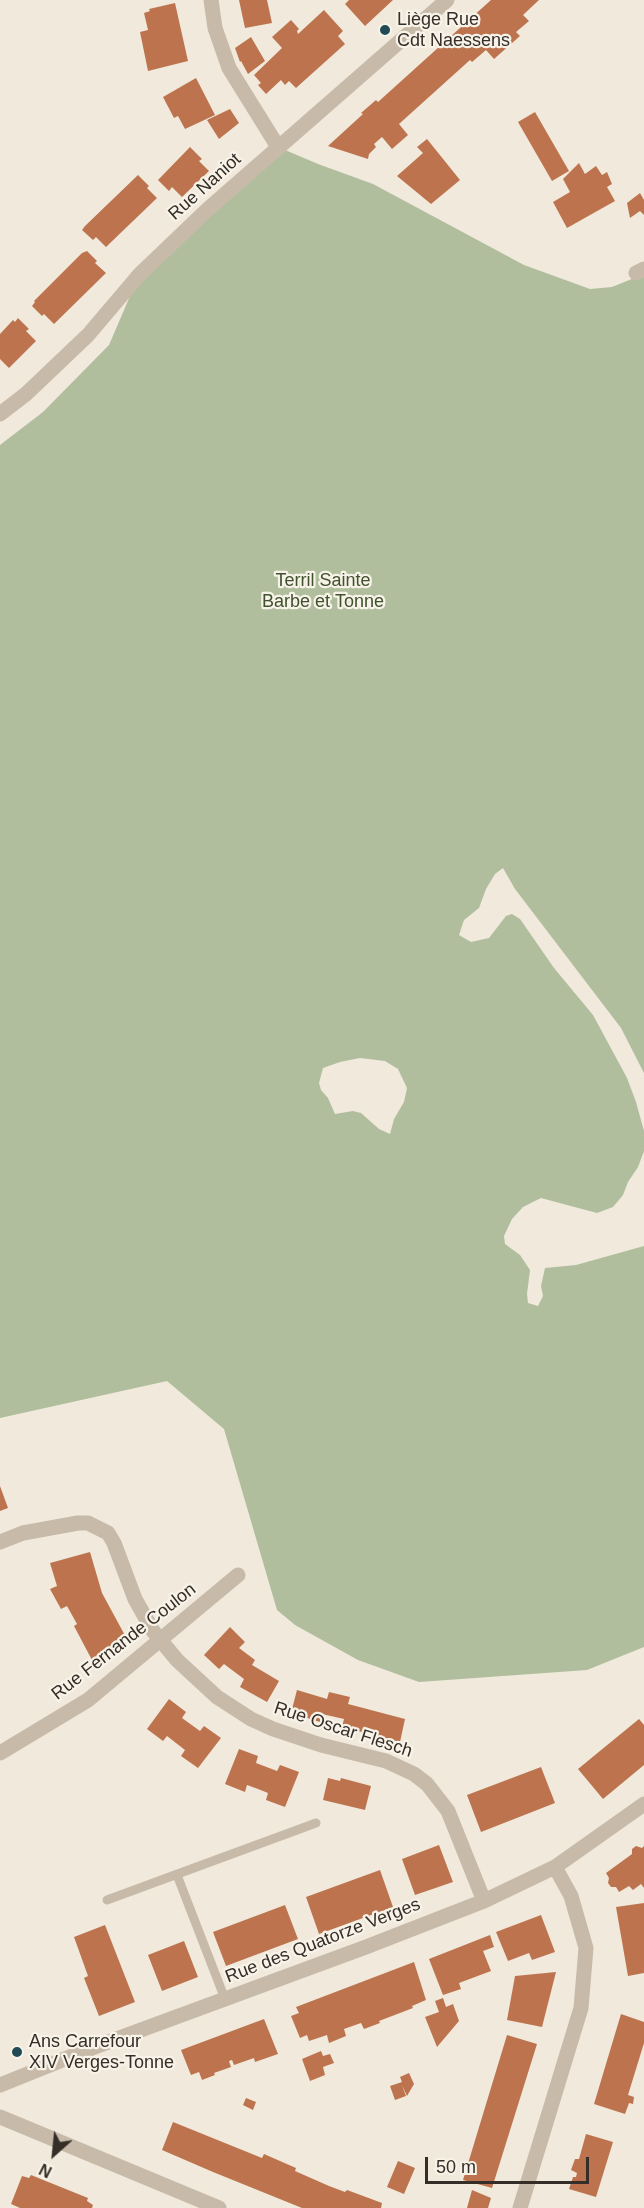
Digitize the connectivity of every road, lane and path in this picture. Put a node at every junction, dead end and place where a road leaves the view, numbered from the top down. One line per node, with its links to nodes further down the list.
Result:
1 (211, 0): 3 (street)
2 (447, 0): 3 (street, Rue Naniot)
3 (278, 147): 4 (street, Rue Naniot)
4 (0, 414)
5 (0, 1542): 7 (street, Rue Oscar Flesch)
6 (238, 1575): 7 (street, Rue Fernande Coulon)
7 (160, 1641): 8 (street, Rue Fernande Coulon); 14 (street, Rue Oscar Flesch)
8 (0, 1753)
9 (644, 1804): 11 (street, Rue des Quatorze Verges)
10 (316, 1823): 12 (lane)
11 (555, 1867): 14 (street, Rue des Quatorze Verges); 19 (street)
12 (177, 1875): 13 (lane); 15 (lane)
13 (107, 1900)
14 (484, 1901): 15 (street, Rue des Quatorze Verges)
15 (225, 1999): 16 (street, Rue des Quatorze Verges)
16 (0, 2085)
17 (0, 2117): 18 (street)
18 (219, 2208)
19 (520, 2208)

